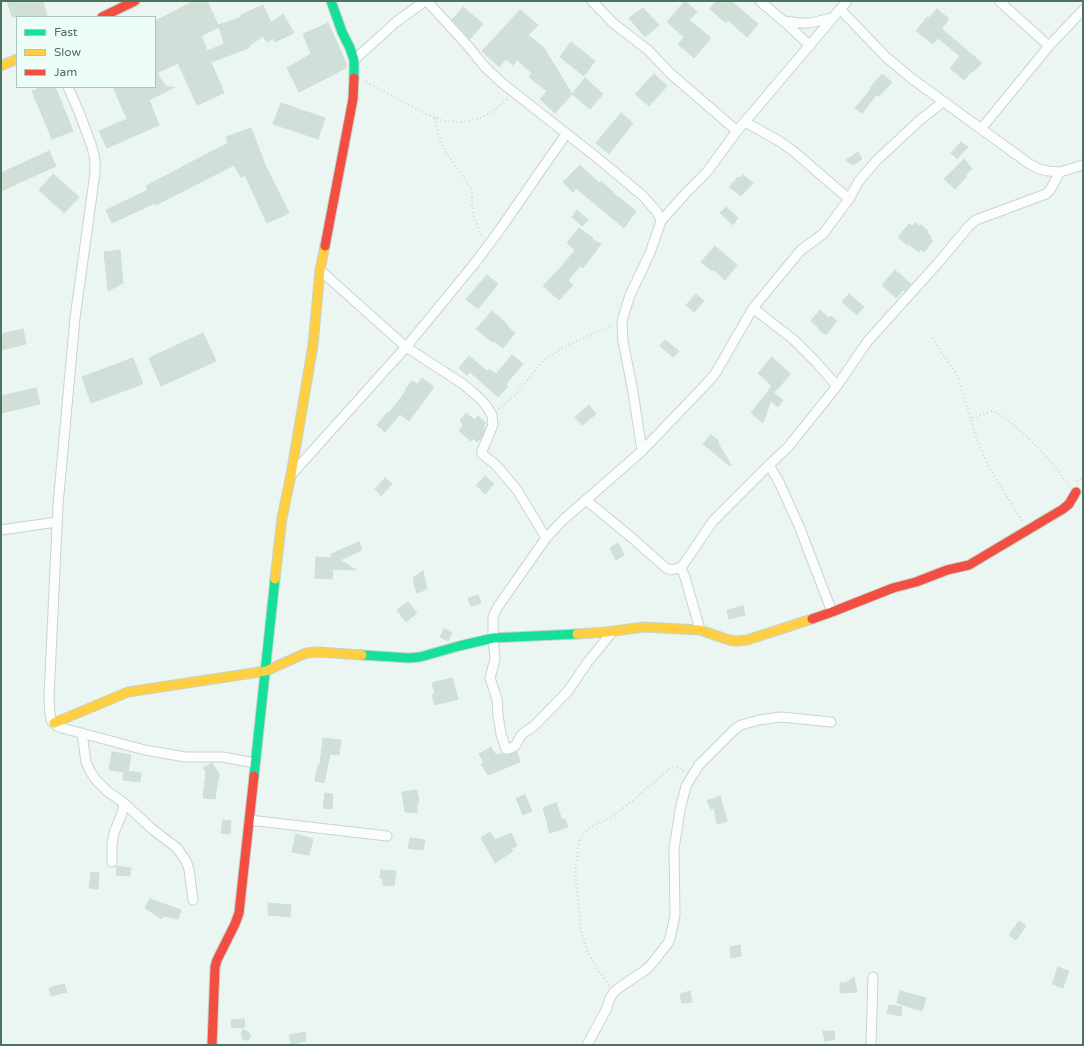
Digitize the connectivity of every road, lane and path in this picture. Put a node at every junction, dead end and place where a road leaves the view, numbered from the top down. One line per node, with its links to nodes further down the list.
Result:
1 (134, 1): 10 (street)
2 (331, 1): 16 (street)
3 (426, 1): 16 (street); 20 (street)
4 (592, 1): 25 (street)
5 (760, 1): 12 (street)
6 (847, 1): 8 (street)
7 (999, 1): 14 (street)
8 (840, 9): 11 (street); 21 (street)
9 (1083, 10): 14 (street)
10 (104, 16)
11 (832, 18): 12 (street); 13 (street)
12 (784, 20): 13 (street)
13 (810, 46): 23 (street)
14 (1049, 46): 24 (street)
15 (16, 58): 17 (street)
16 (354, 60): 18 (street)
17 (1, 66)
18 (354, 77): 22 (path); 32 (street)
19 (68, 88): 45 (street)
20 (515, 93): 22 (path); 26 (street)
21 (944, 102): 24 (street); 29 (street)
22 (435, 118): 31 (path)
23 (745, 122): 25 (street); 29 (street)
24 (981, 129): 28 (street)
25 (737, 131): 30 (street)
26 (566, 134): 30 (street); 31 (street)
27 (1083, 165): 28 (street)
28 (1060, 172): 37 (street)
29 (849, 199): 33 (street)
30 (662, 221): 34 (street)
31 (488, 246): 36 (street)
32 (320, 270): 36 (street); 42 (street)
33 (753, 308): 37 (street); 40 (street)
34 (622, 321): 38 (path); 40 (street)
35 (933, 338): 39 (path)
36 (406, 347): 38 (street); 42 (street)
37 (837, 386): 41 (street)
38 (492, 415): 48 (street)
39 (972, 418): 43 (path); 47 (path)
40 (642, 451): 44 (street)
41 (769, 465): 49 (street); 50 (street)
42 (291, 475): 54 (street)
43 (1076, 492): 47 (street)
44 (586, 500): 48 (street); 49 (street)
45 (57, 522): 46 (street); 56 (street)
46 (1, 530)
47 (1028, 531): 50 (street)
48 (546, 538): 53 (street)
49 (681, 568): 51 (street)
50 (832, 612): 51 (street)
51 (700, 630): 52 (street)
52 (613, 631): 53 (street); 53 (street)
53 (493, 638): 54 (street)
54 (266, 671): 56 (street); 58 (street)
55 (831, 722): 59 (street)
56 (54, 723): 57 (street)
57 (82, 733): 58 (street); 60 (street)
58 (255, 763): 61 (street)
59 (689, 781): 66 (street); 66 (path)
60 (124, 803): 63 (street); 64 (street)
61 (249, 820): 62 (street); 67 (street)
62 (387, 836)
63 (112, 862)
64 (193, 900)
65 (873, 977): 69 (street)
66 (614, 992): 68 (street)
67 (212, 1045)
68 (587, 1045)
69 (871, 1045)

